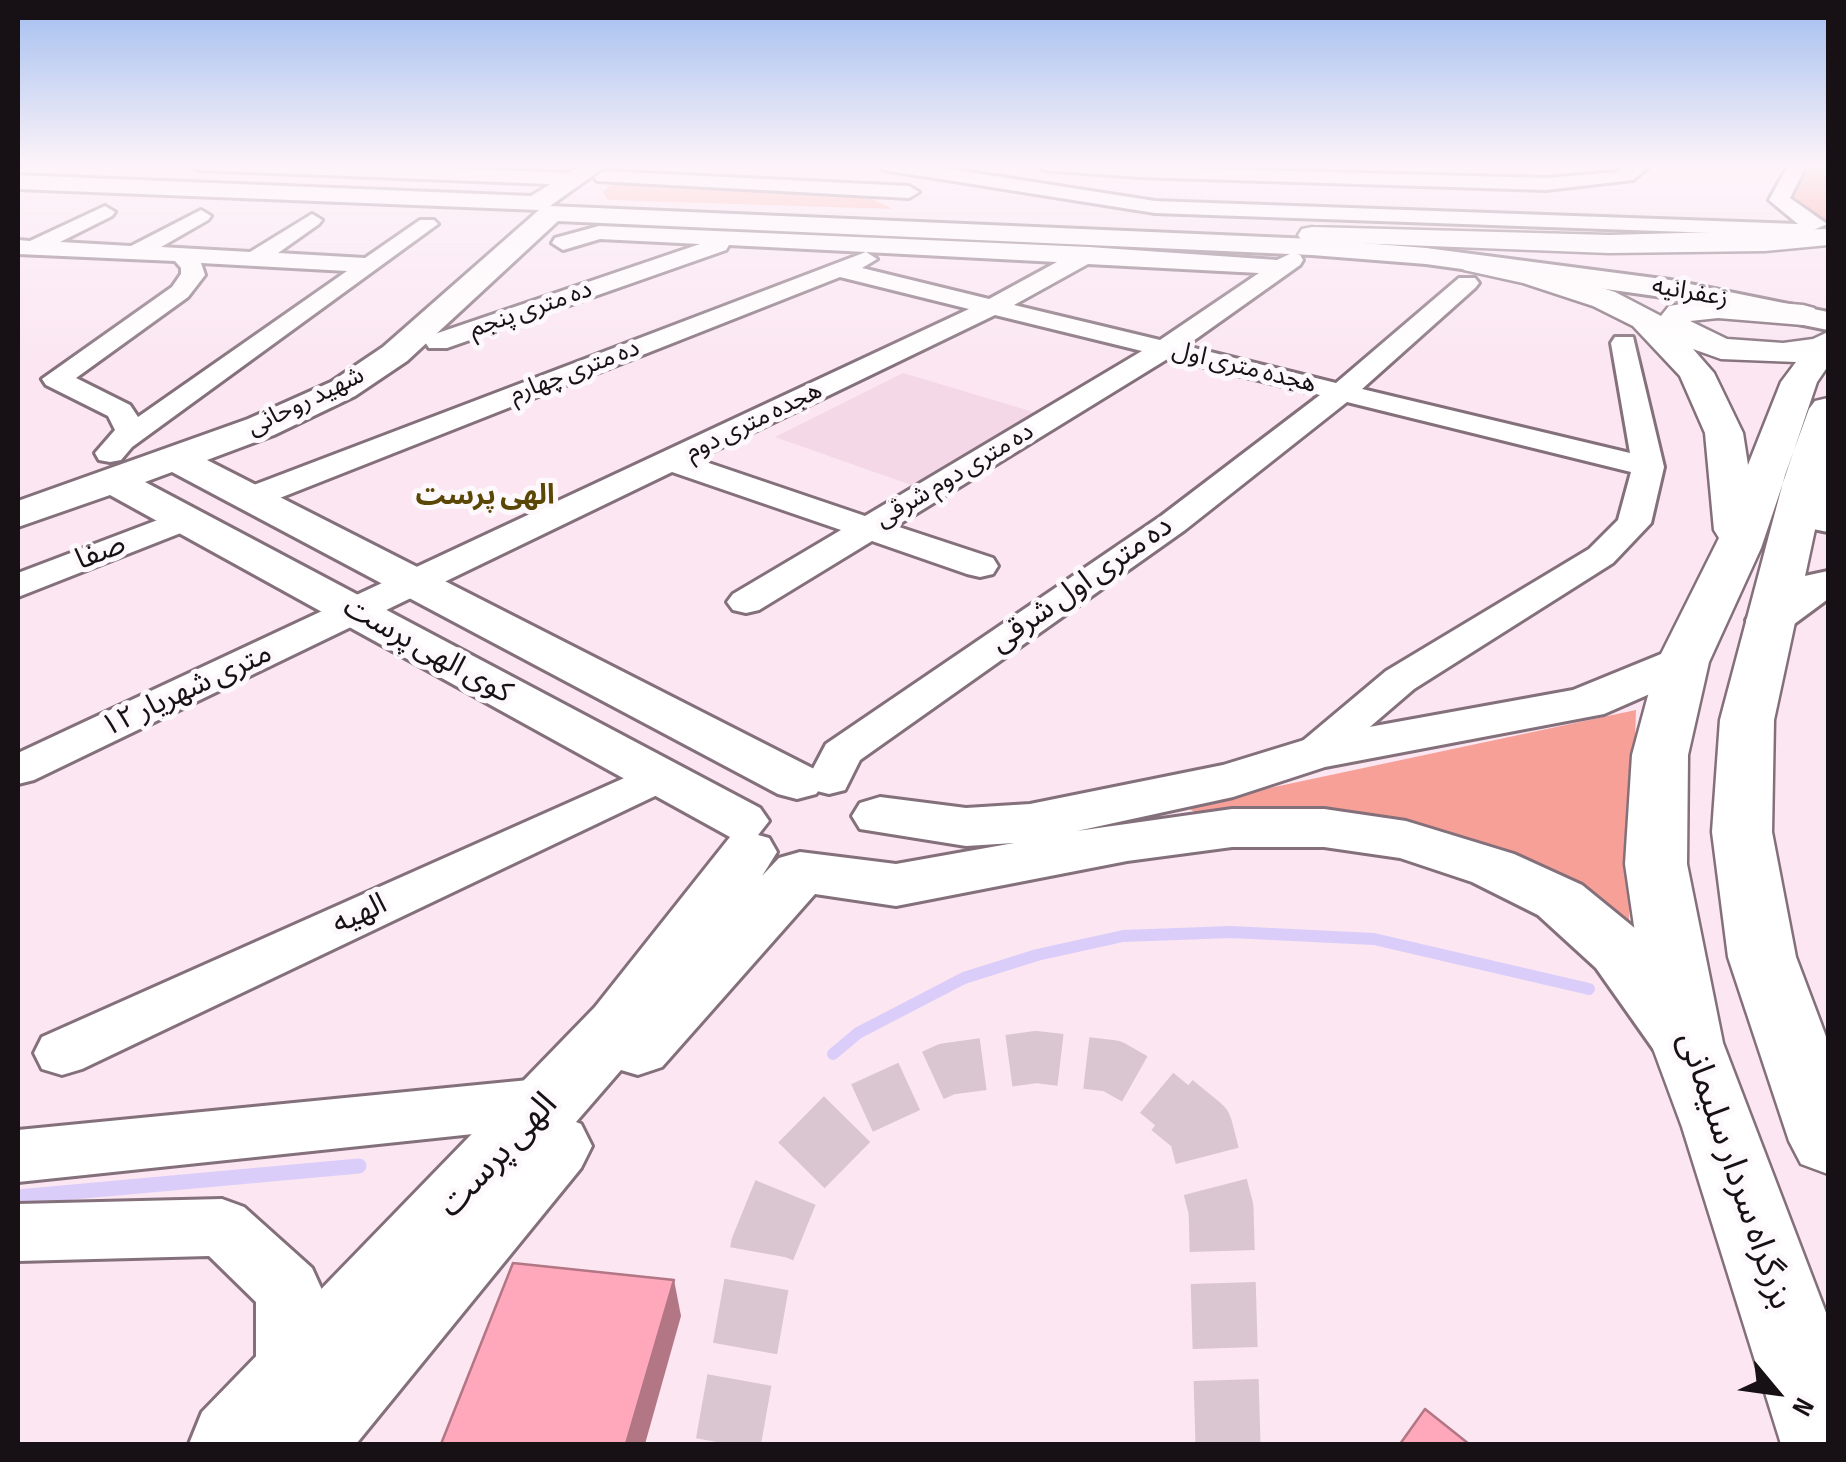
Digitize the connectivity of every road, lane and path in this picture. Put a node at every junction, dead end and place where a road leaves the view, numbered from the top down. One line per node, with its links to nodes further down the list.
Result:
1 (60, 232): 14 (street)
2 (172, 232): 15 (street)
3 (293, 232): 20 (street)
4 (415, 232): 21 (street)
5 (519, 232): 33 (main road, شهید روحانی)
6 (525, 232): 34 (main road, شهید روحانی)
7 (575, 232): 23 (street)
8 (604, 232): 11 (street)
9 (1089, 232): 12 (main road)
10 (1828, 237): 12 (highway)
11 (737, 238): 13 (street); 23 (street, ده متری پنجم)
12 (1312, 241): 18 (main road, زعفرانیه); 22 (street, ده متری دوم شرقی); 27 (main road, زعفرانیه)
13 (898, 245): 16 (street); 24 (street, ده متری چهارم)
14 (24, 248): 15 (street)
15 (136, 253): 17 (street)
16 (1090, 254): 22 (street); 26 (street, هجده متری دوم)
17 (180, 255): 20 (street); 33 (street)
18 (1426, 256): 27 (main road, زعفرانیه); 43 (highway)
19 (1828, 257): 27 (highway)
20 (254, 258): 21 (street)
21 (371, 264): 33 (street)
22 (1283, 267): 30 (street, ده متری دوم شرقی)
23 (649, 269): 28 (street, ده متری پنجم)
24 (840, 270): 26 (street, هجده متری اول); 39 (street, ده متری چهارم)
25 (1467, 283): 31 (street, ده متری اول شرقی)
26 (993, 307): 30 (street, هجده متری اول); 35 (street, هجده متری دوم)
27 (1821, 323): 43 (highway, بزرگراه سردار سلیمانی)
28 (438, 342)
29 (1624, 343): 36 (street)
30 (1165, 349): 31 (street, هجده متری اول); 42 (street, ده متری دوم شرقی)
31 (1342, 392): 36 (street, هجده متری اول); 55 (street, ده متری اول شرقی)
32 (1828, 409): 38 (highway)
33 (116, 458): 34 (main road, شهید روحانی); 37 (main road, شهید روحانی); 40 (main road, شهید روحانی); 41 (main road, کوی الهی پرست)
34 (176, 459): 39 (main road, کوی الهی پرست)
35 (671, 462): 42 (street); 45 (street, هجده متری دوم)
36 (1648, 467): 52 (street)
37 (18, 483)
38 (1817, 497): 50 (highway)
39 (250, 498): 45 (main road, کوی الهی پرست)
40 (18, 515)
41 (184, 520): 47 (street, صفا); 49 (main road, کوی الهی پرست)
42 (868, 528): 44 (street); 48 (street, ده متری دوم شرقی)
43 (1738, 548): 51 (highway, بزرگراه سردار سلیمانی)
44 (980, 566)
45 (416, 584): 49 (street, هجده متری دوم); 55 (main road, کوی الهی پرست)
46 (1828, 584): 50 (main road)
47 (18, 586)
48 (746, 602)
49 (356, 612): 53 (street, ۱۲ متری شهریار); 54 (main road, کوی الهی پرست)
50 (1769, 620): 61 (highway)
51 (1683, 662): 52 (main road); 58 (highway, بزرگراه سردار سلیمانی)
52 (1314, 752): 56 (main road)
53 (18, 770)
54 (658, 777): 57 (main road, کوی الهی پرست); 59 (street, الهیه)
55 (813, 781): 56 (main road, کوی الهی پرست); 57 (main road)
56 (880, 816): 57 (main road)
57 (774, 855): 58 (main road); 60 (main road, الهی پرست); 64 (main road, الهی پرست)
58 (1686, 1043): 66 (highway, بزرگراه سردار سلیمانی)
59 (62, 1052)
60 (549, 1102): 62 (street); 64 (main road, الهی پرست)
61 (1828, 1141)
62 (18, 1156)
63 (18, 1233): 64 (street)
64 (295, 1413): 65 (main road, الهی پرست)
65 (234, 1444)
66 (1828, 1444)

